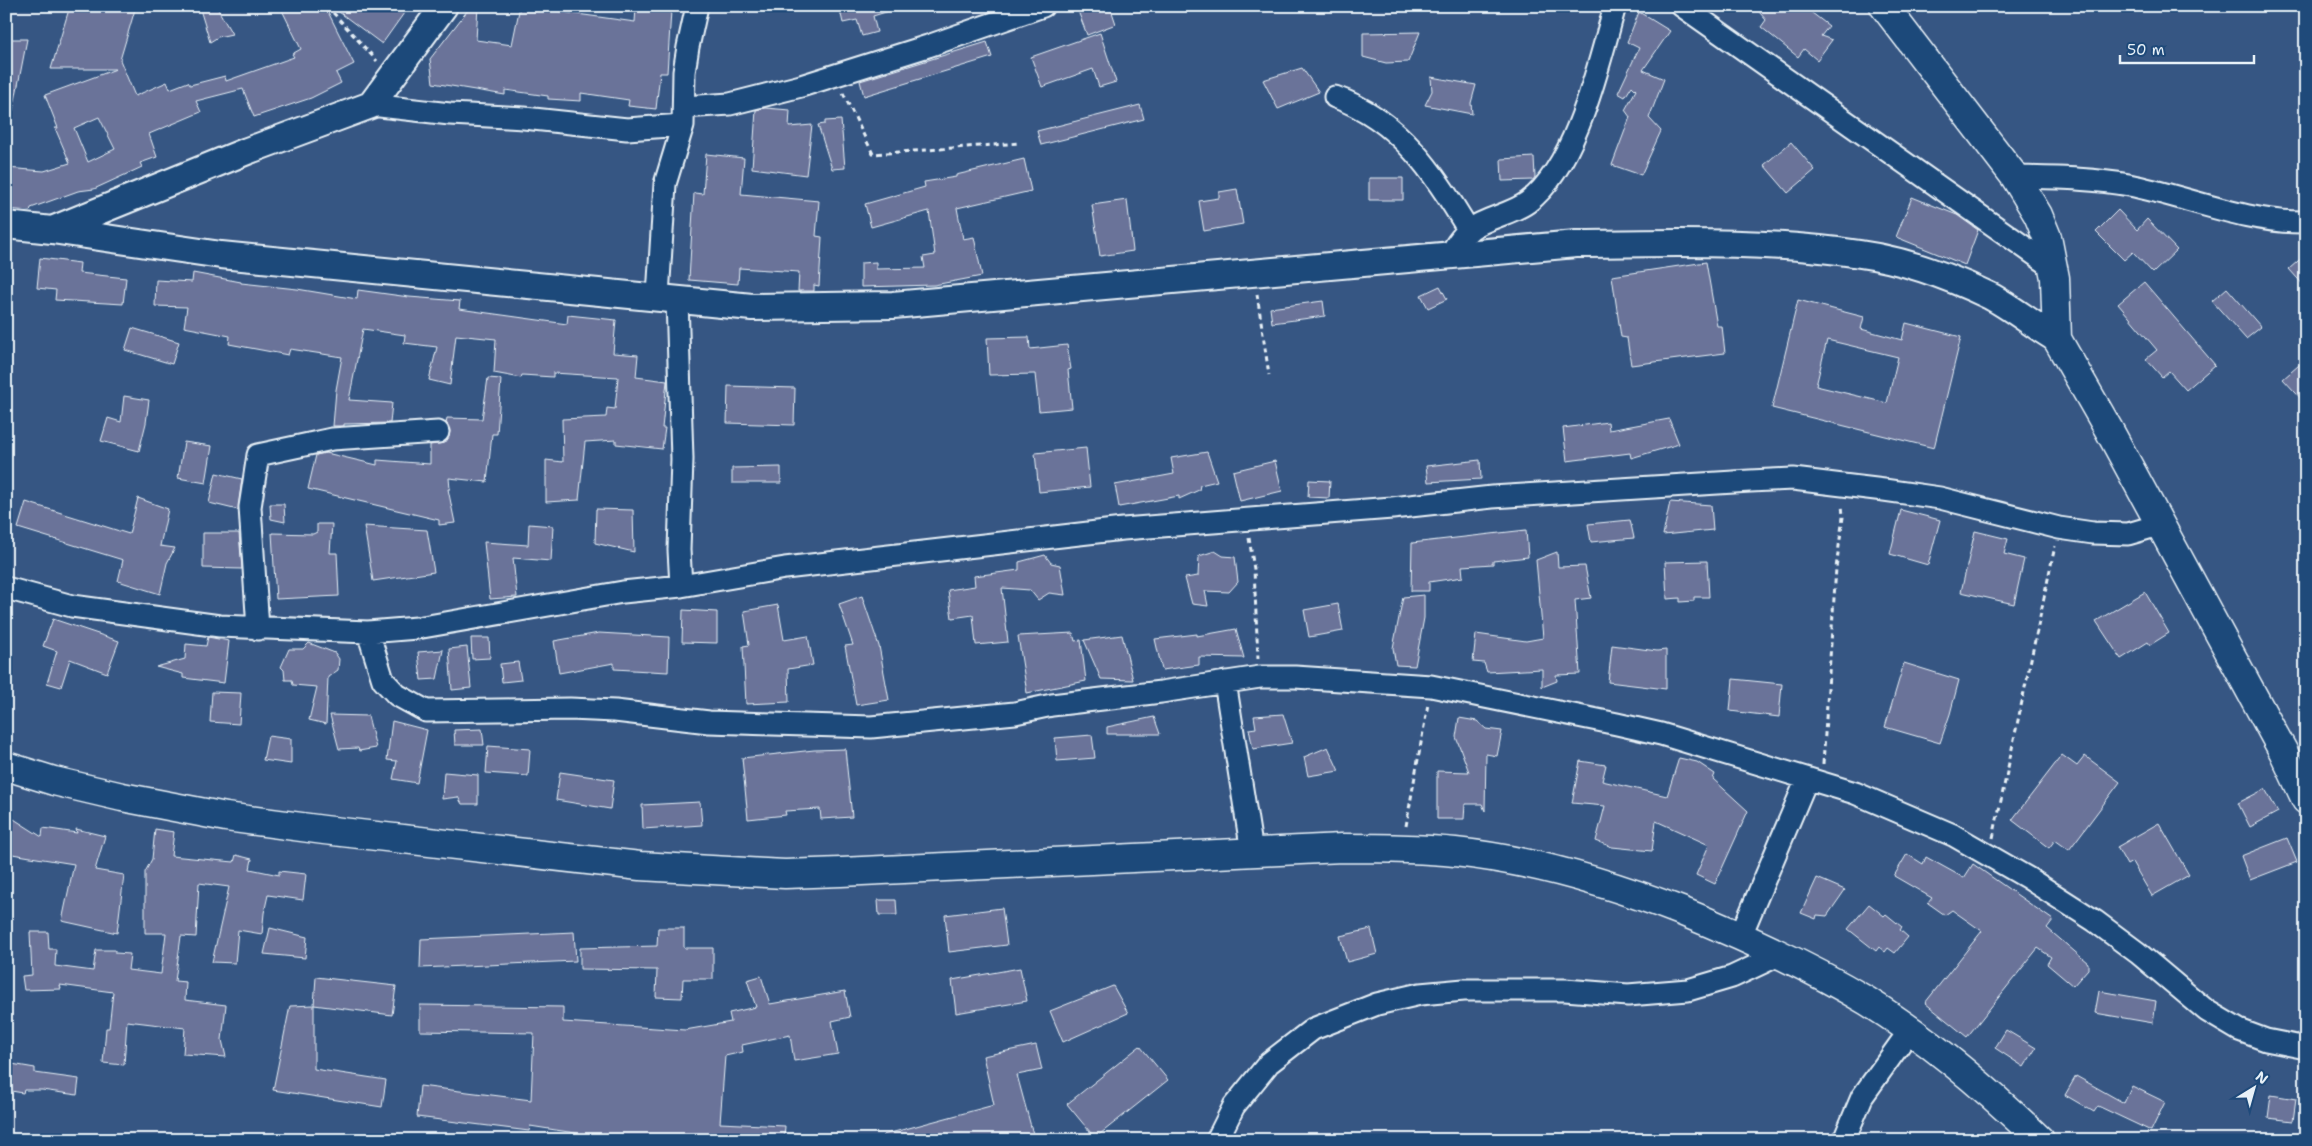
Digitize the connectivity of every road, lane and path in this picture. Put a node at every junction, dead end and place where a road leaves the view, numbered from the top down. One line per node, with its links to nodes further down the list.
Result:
1 (327, 6): 8 (path)
2 (444, 6): 8 (street)
3 (697, 6): 12 (street)
4 (1043, 6): 12 (street)
5 (1615, 6): 18 (street)
6 (1682, 6): 20 (street)
7 (1884, 6): 14 (highway)
8 (392, 76): 11 (street)
9 (843, 92): 13 (path)
10 (1335, 97): 18 (street)
11 (371, 105): 12 (street); 17 (street)
12 (684, 116): 22 (street)
13 (1020, 143)
14 (2015, 177): 15 (street); 20 (highway)
15 (2306, 222)
16 (6, 225): 17 (street)
17 (52, 230): 22 (street)
18 (1469, 230): 19 (street)
19 (1449, 257): 21 (street); 23 (street)
20 (2054, 268): 23 (highway)
21 (1254, 274): 22 (street); 24 (path)
22 (668, 298): 30 (street)
23 (2057, 339): 28 (highway)
24 (1269, 375)
25 (438, 432): 32 (street)
26 (1843, 517): 38 (path)
27 (1246, 519): 29 (street); 30 (street); 34 (path)
28 (2159, 525): 29 (street); 39 (highway)
29 (2059, 528): 42 (path)
30 (681, 586): 33 (street)
31 (6, 588): 32 (street)
32 (258, 628): 33 (street)
33 (368, 632): 35 (street)
34 (1260, 677): 35 (street); 36 (street)
35 (1225, 682): 41 (street)
36 (1431, 686): 38 (street); 40 (path)
37 (6, 766): 41 (highway)
38 (1814, 781): 42 (street); 43 (street)
39 (2306, 800)
40 (1402, 848): 41 (highway); 43 (highway)
41 (1252, 852)
42 (1990, 855): 46 (street)
43 (1741, 935): 44 (highway)
44 (1781, 954): 45 (highway); 47 (street)
45 (1910, 1030): 48 (street); 49 (highway)
46 (2306, 1048)
47 (1217, 1140)
48 (1844, 1140)
49 (2040, 1140)

